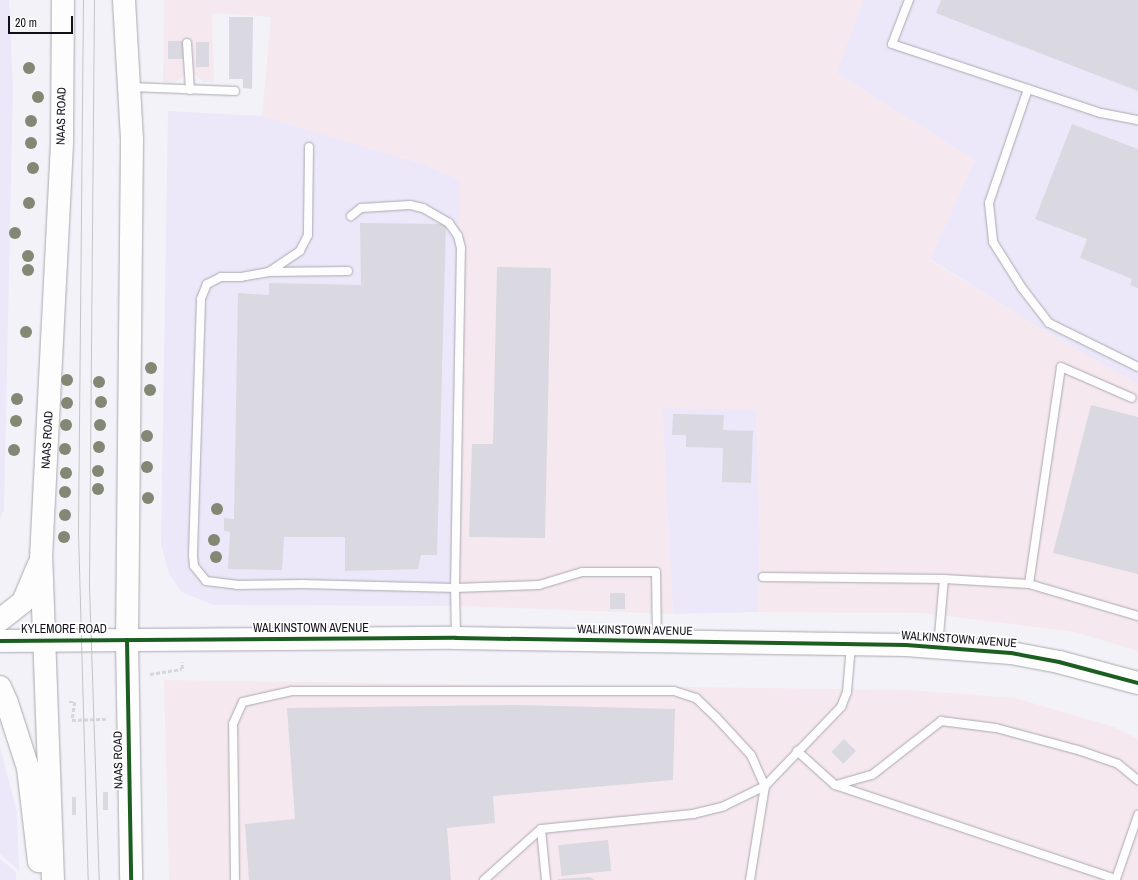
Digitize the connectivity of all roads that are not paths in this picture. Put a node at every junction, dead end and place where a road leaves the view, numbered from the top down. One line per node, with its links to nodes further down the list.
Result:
1 (63, 0): 16 (main road, NAAS ROAD)
2 (124, 0): 5 (main road, NAAS ROAD)
3 (909, 0): 6 (lane)
4 (187, 43): 7 (lane)
5 (130, 86): 7 (lane); 25 (main road, NAAS ROAD)
6 (1028, 89): 9 (lane); 14 (lane)
7 (190, 90): 8 (lane)
8 (235, 91)
9 (1138, 120)
10 (309, 147): 13 (lane)
11 (351, 216): 20 (lane)
12 (348, 271): 13 (lane)
13 (269, 272): 20 (lane)
14 (1138, 367)
15 (1132, 398): 19 (lane)
16 (41, 558): 22 (main road); 24 (main road, NAAS ROAD)
17 (763, 577): 18 (lane)
18 (944, 579): 19 (lane); 29 (lane)
19 (1030, 584): 21 (lane)
20 (454, 588): 23 (lane); 27 (lane)
21 (1138, 616)
22 (0, 620)
23 (456, 638): 25 (main road, WALKINSTOWN AVENUE); 27 (main road, WALKINSTOWN AVENUE)
24 (45, 640): 25 (main road, KYLEMORE ROAD); 26 (main road, KYLEMORE ROAD); 39 (main road, NAAS ROAD)
25 (127, 640): 40 (main road, NAAS ROAD)
26 (0, 641)
27 (657, 641): 28 (main road, WALKINSTOWN AVENUE)
28 (851, 644): 29 (main road, WALKINSTOWN AVENUE); 32 (lane)
29 (938, 648): 30 (main road, WALKINSTOWN AVENUE)
30 (1138, 683)
31 (0, 688): 38 (main road)
32 (798, 751): 34 (lane); 35 (lane)
33 (1138, 780): 34 (lane)
34 (835, 785): 36 (lane)
35 (765, 786): 37 (lane); 41 (lane); 44 (lane)
36 (1138, 815)
37 (542, 829): 42 (lane); 43 (lane)
38 (40, 880)
39 (53, 880)
40 (131, 880)
41 (235, 880)
42 (484, 880)
43 (546, 880)
44 (750, 880)

